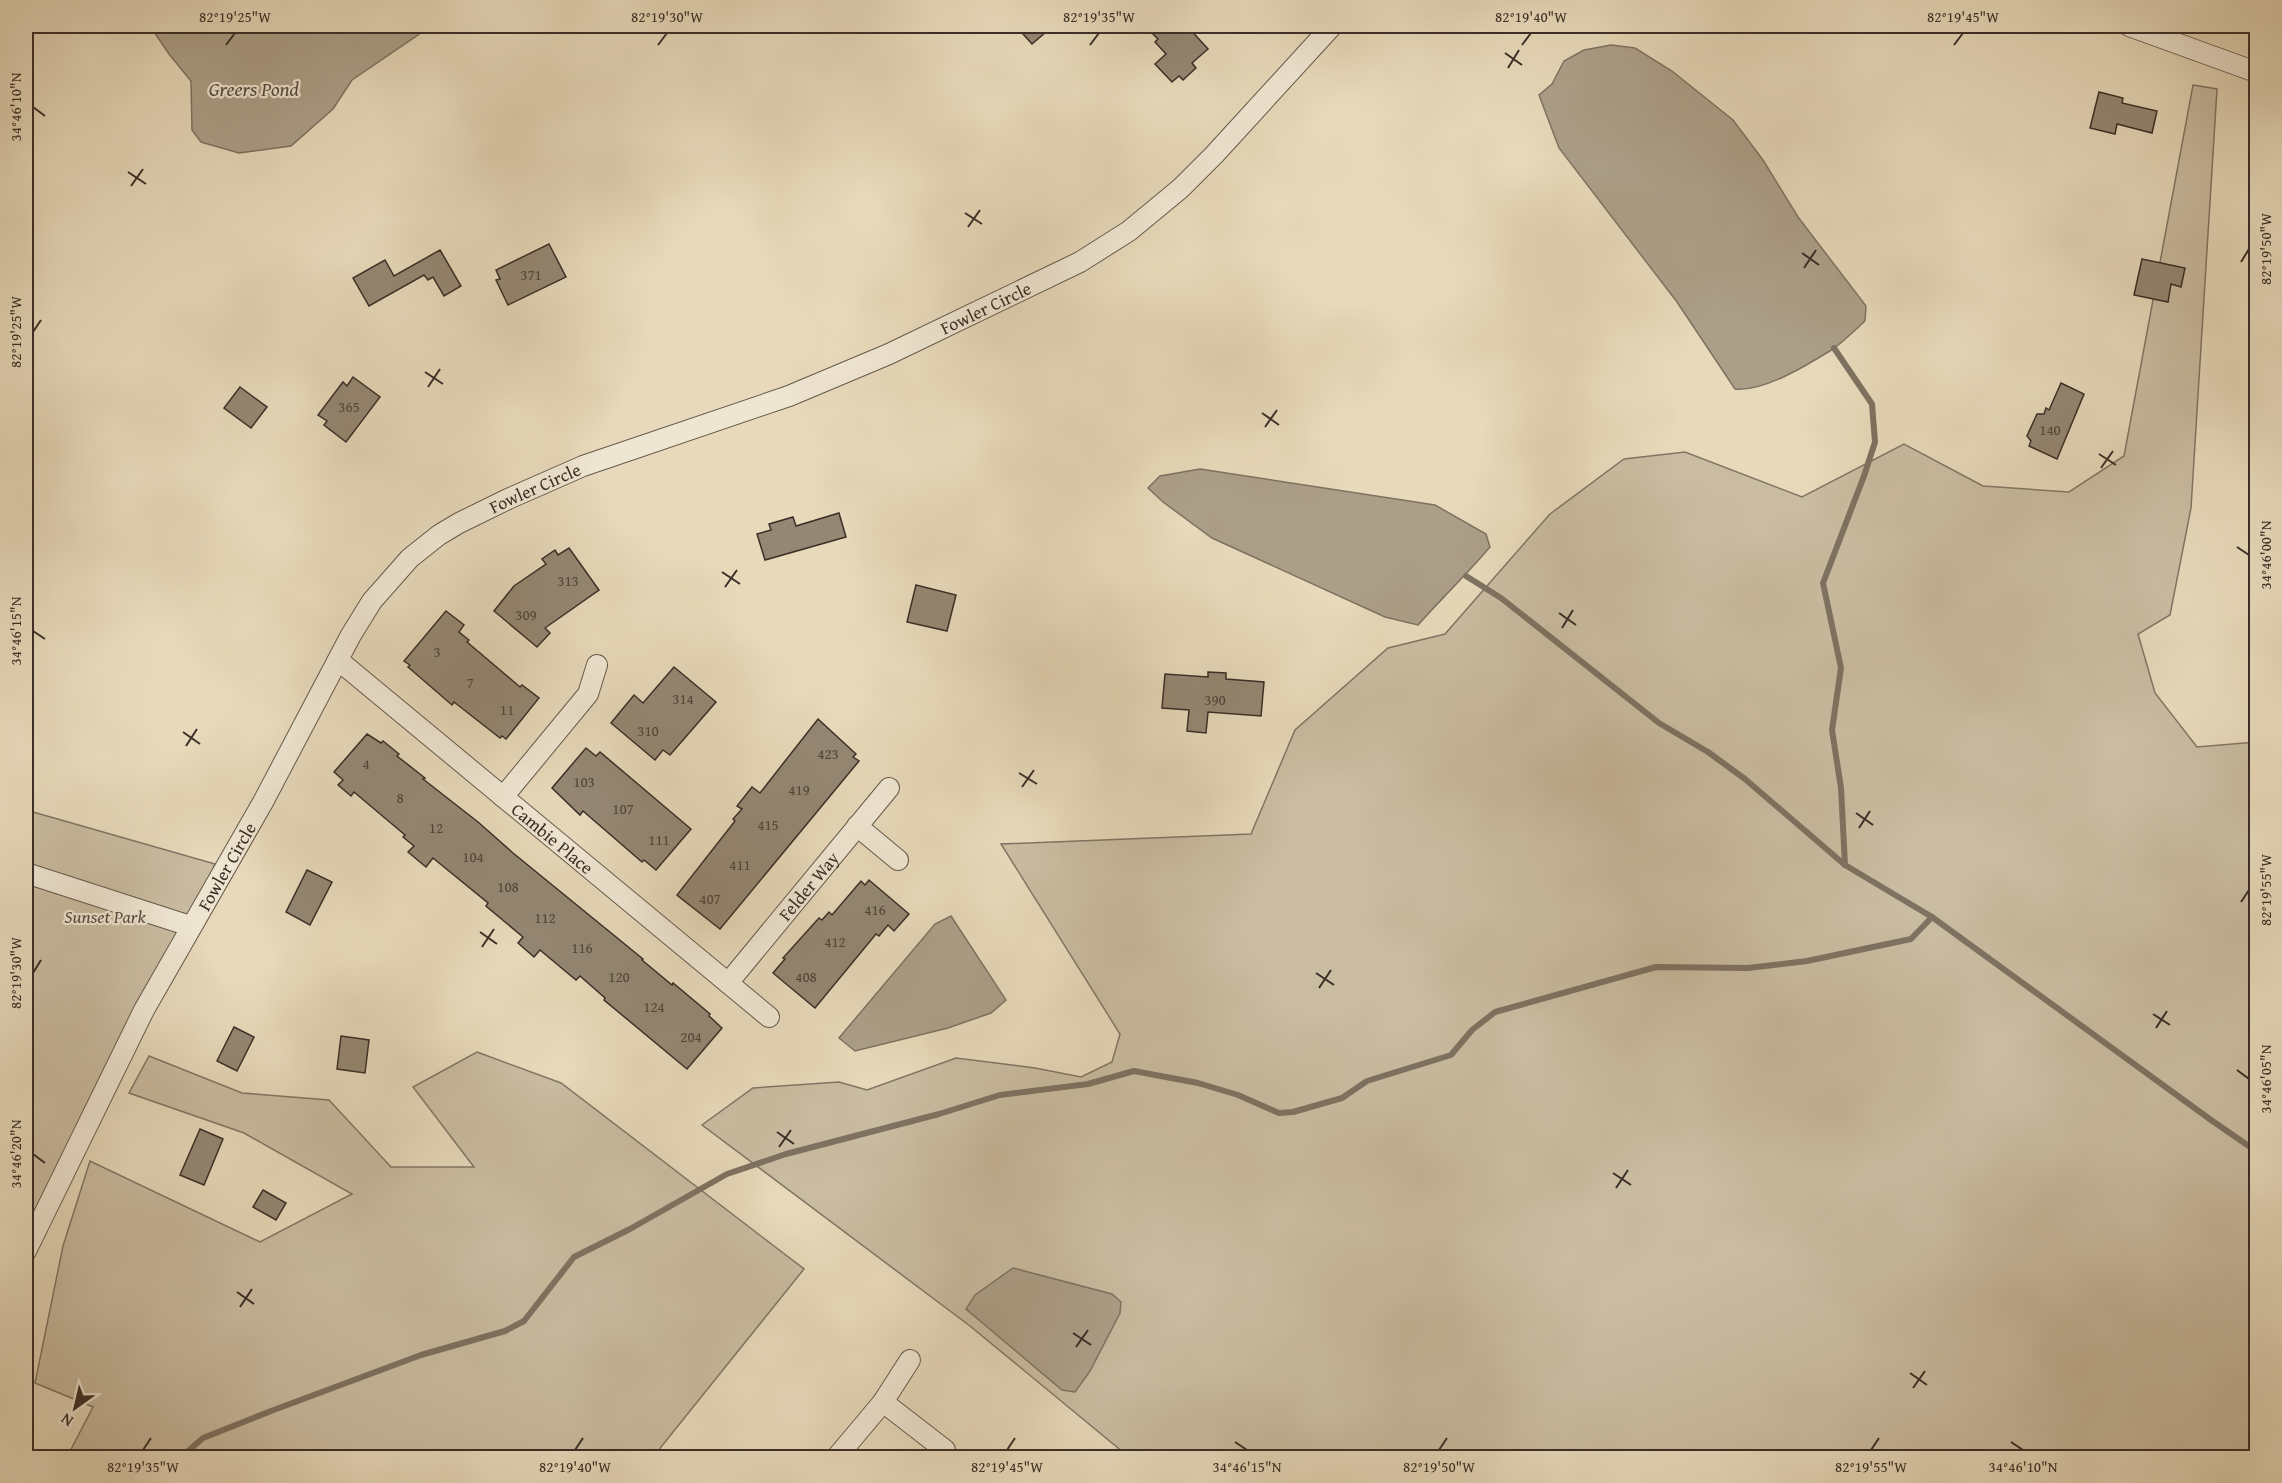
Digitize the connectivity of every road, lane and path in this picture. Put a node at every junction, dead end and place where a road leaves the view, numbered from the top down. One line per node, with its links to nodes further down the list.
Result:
1 (1332, 26): 4 (street, Fowler Circle)
2 (2128, 26): 3 (street)
3 (2256, 72)
4 (338, 660): 7 (street, Cambie Place); 11 (street, Fowler Circle)
5 (597, 665): 7 (street)
6 (888, 788): 8 (street, Felder Way)
7 (503, 797): 12 (street, Cambie Place)
8 (857, 826): 9 (street); 12 (street, Felder Way)
9 (898, 860)
10 (26, 873): 11 (street)
11 (190, 926): 14 (street, Fowler Circle)
12 (728, 983): 13 (street, Cambie Place)
13 (769, 1017)
14 (26, 1251)
15 (910, 1360): 16 (street)
16 (883, 1402): 17 (street); 18 (street)
17 (945, 1450)
18 (836, 1458)

